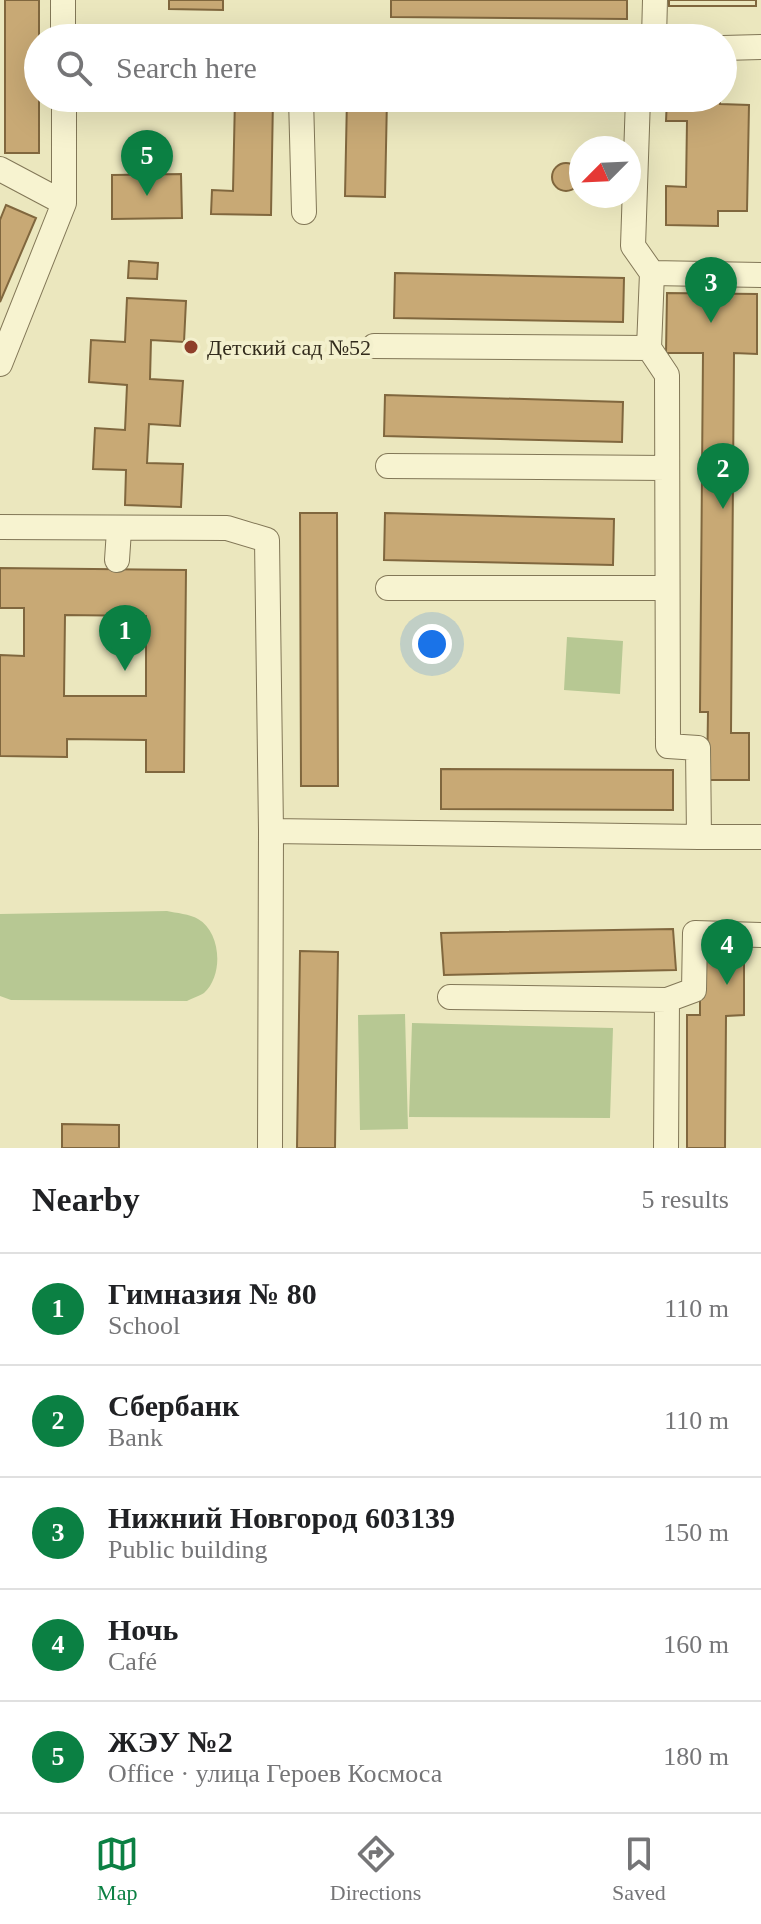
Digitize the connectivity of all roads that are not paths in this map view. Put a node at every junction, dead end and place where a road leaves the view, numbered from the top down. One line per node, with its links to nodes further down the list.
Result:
1 (63, 0): 3 (street)
2 (655, 0): 4 (street)
3 (63, 24)
4 (654, 24)
5 (761, 47): 6 (street)
6 (737, 48)
7 (64, 112): 11 (street)
8 (301, 112): 12 (street)
9 (638, 112): 13 (street)
10 (0, 169): 11 (street)
11 (64, 203): 17 (street)
12 (304, 212)
13 (652, 273): 14 (street); 16 (street)
14 (761, 275)
15 (374, 346): 16 (street)
16 (649, 348): 19 (street)
17 (0, 364)
18 (388, 466): 19 (street)
19 (667, 468): 24 (street)
20 (0, 527): 21 (street)
21 (119, 530): 22 (street); 25 (street)
22 (117, 560)
23 (388, 588): 24 (street)
24 (667, 588): 26 (street)
25 (271, 831): 26 (street); 31 (street)
26 (699, 837): 27 (street)
27 (761, 837)
28 (761, 935): 30 (street)
29 (450, 997): 30 (street)
30 (667, 1000): 32 (street)
31 (270, 1148)
32 (666, 1148)

